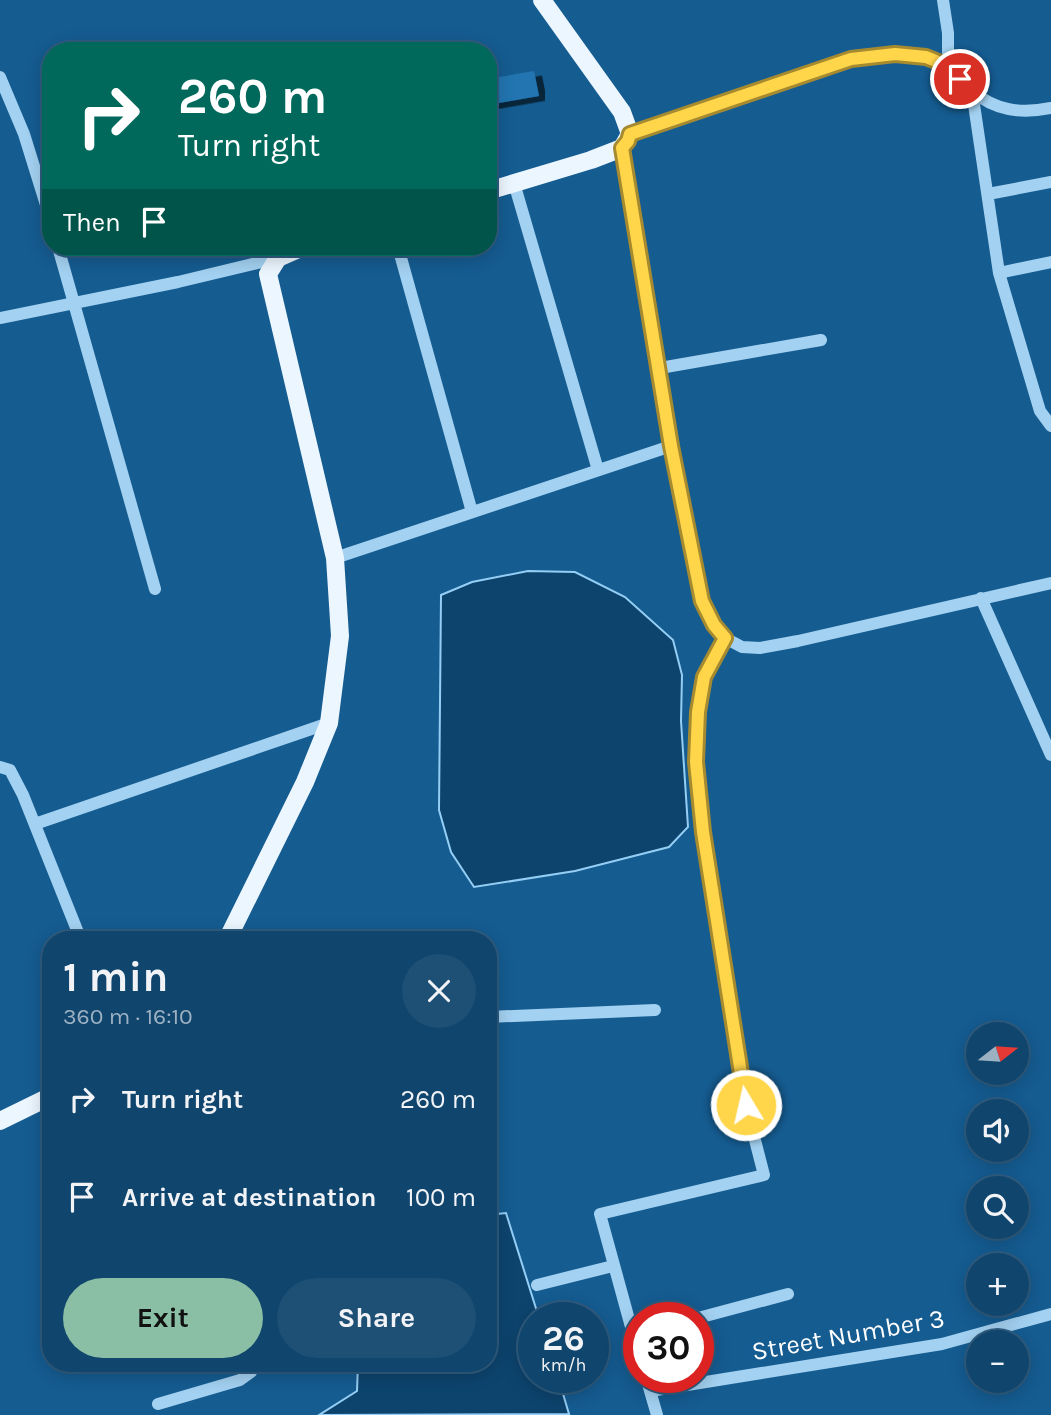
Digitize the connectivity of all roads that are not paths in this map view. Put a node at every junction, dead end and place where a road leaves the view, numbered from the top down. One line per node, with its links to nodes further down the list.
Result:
1 (542, 0): 7 (main road)
2 (943, 0): 3 (street)
3 (948, 66): 5 (street); 7 (street)
4 (0, 77): 11 (street)
5 (972, 91): 6 (street); 12 (street)
6 (1051, 108)
7 (626, 141): 9 (main road); 22 (street)
8 (1051, 182): 12 (street)
9 (514, 183): 10 (main road); 25 (street)
10 (497, 188)
11 (42, 193)
12 (988, 194): 18 (street)
13 (61, 256): 19 (street)
14 (283, 256): 16 (main road)
15 (401, 256): 26 (street)
16 (278, 258): 19 (street); 27 (main road)
17 (1051, 262): 18 (street)
18 (999, 273): 23 (street)
19 (75, 302): 20 (street); 29 (street)
20 (0, 318)
21 (821, 340): 22 (street)
22 (660, 368): 24 (street)
23 (1051, 426)
24 (671, 446): 25 (street); 31 (street)
25 (598, 470): 26 (street)
26 (472, 512): 27 (street)
27 (335, 558): 32 (main road)
28 (1051, 583): 30 (street)
29 (155, 589)
30 (981, 598): 31 (street); 33 (street)
31 (725, 638): 42 (street)
32 (329, 723): 35 (street); 37 (main road)
33 (1051, 755)
34 (0, 767): 35 (street)
35 (35, 824): 36 (street)
36 (77, 931)
37 (231, 931)
38 (655, 1010): 39 (street)
39 (497, 1017)
40 (42, 1100): 41 (main road)
41 (0, 1121)
42 (613, 1266): 43 (street); 45 (street)
43 (537, 1285)
44 (788, 1294): 46 (street)
45 (625, 1302)
46 (714, 1314)
47 (1051, 1314): 49 (street, Street Number 3)
48 (251, 1372): 51 (street)
49 (714, 1381)
50 (651, 1393): 52 (street)
51 (158, 1404)
52 (657, 1415)

